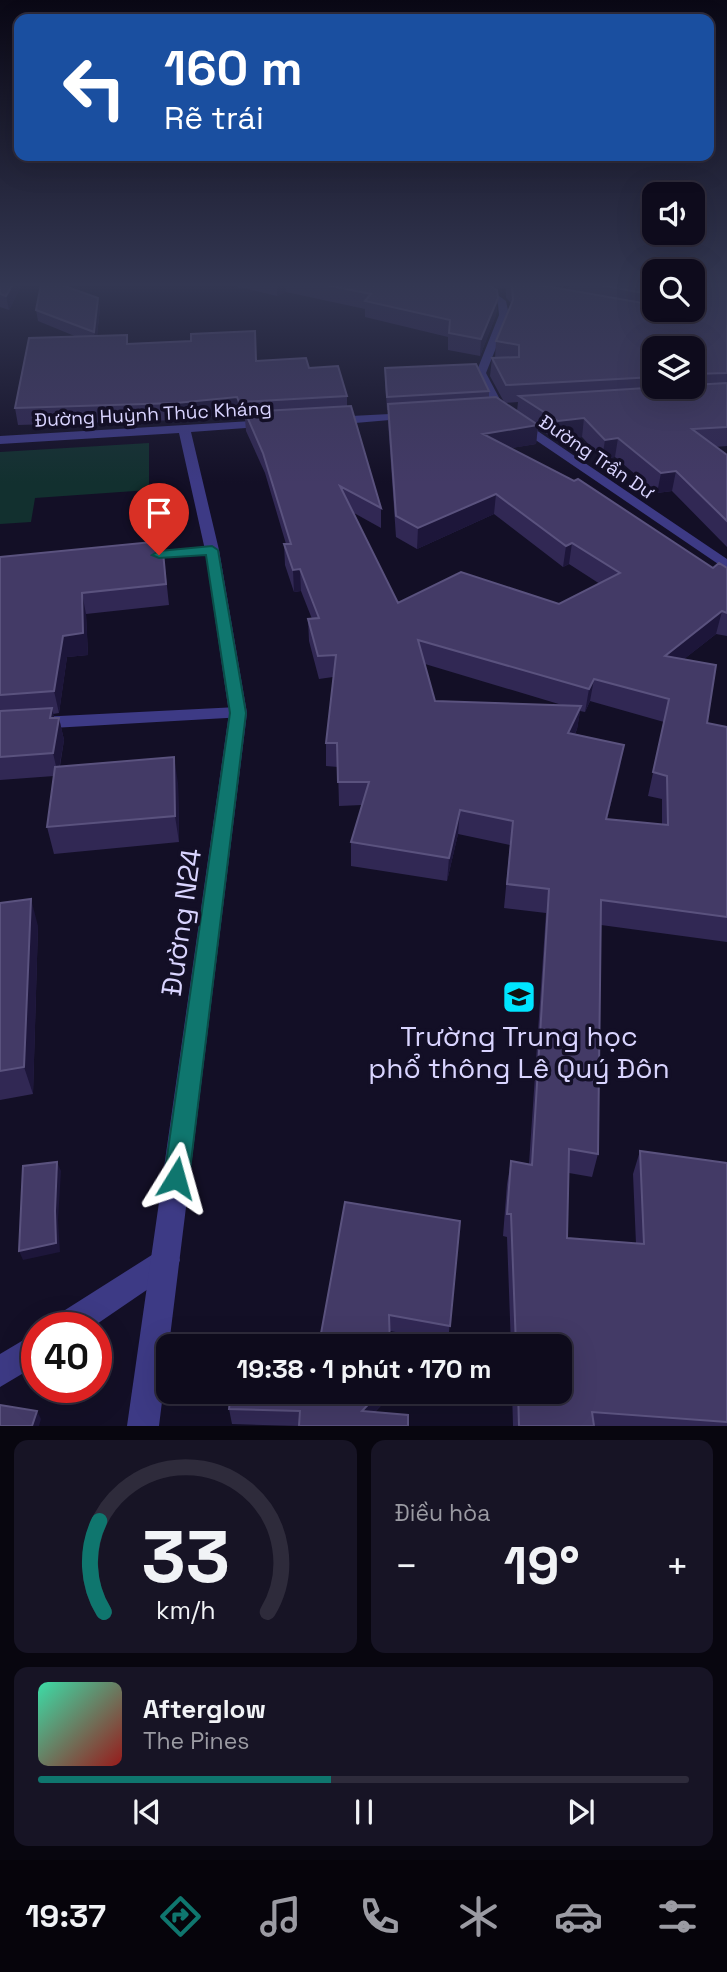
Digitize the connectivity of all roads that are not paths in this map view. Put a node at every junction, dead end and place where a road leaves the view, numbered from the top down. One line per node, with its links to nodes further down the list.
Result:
1 (490, 351): 4 (street, Đường Trần Dư)
2 (527, 409): 4 (street)
3 (487, 411): 4 (street)
4 (500, 411): 12 (street, Đường Trần Dư)
5 (418, 415): 6 (street)
6 (321, 421)
7 (280, 424): 8 (street, Đường Huỳnh Thúc Kháng)
8 (184, 429): 9 (street, Đường Huỳnh Thúc Kháng); 10 (street, Đường N24)
9 (0, 440)
10 (212, 550): 11 (street); 13 (street, Đường N24)
11 (132, 557)
12 (727, 566)
13 (238, 713): 14 (street); 15 (street, Đường N24)
14 (0, 725)
15 (166, 1260): 16 (street); 19 (street, Đường N24)
16 (89, 1312)
17 (21, 1358): 18 (street)
18 (0, 1373)
19 (143, 1426)

